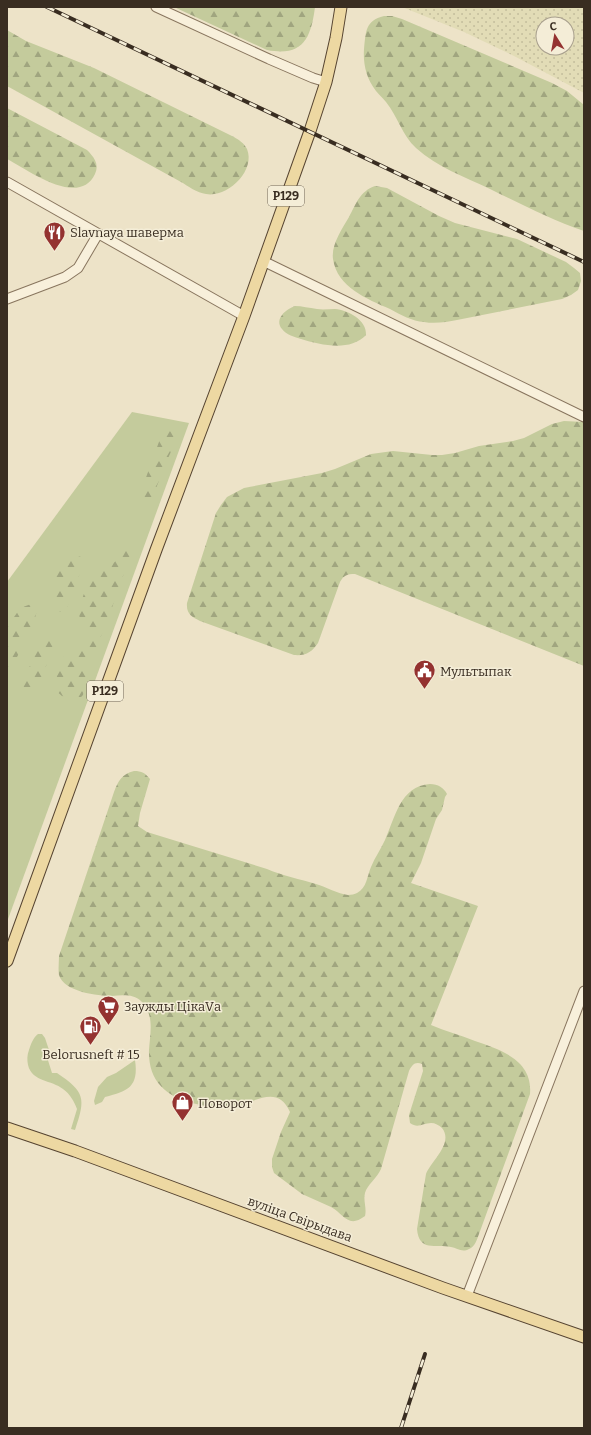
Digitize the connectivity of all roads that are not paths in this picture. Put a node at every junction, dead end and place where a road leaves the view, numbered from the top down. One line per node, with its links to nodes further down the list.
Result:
1 (156, 7): 3 (street)
2 (341, 7): 3 (main road, Р129)
3 (326, 82): 6 (main road, Р129)
4 (7, 182): 5 (street)
5 (98, 234): 7 (street); 8 (street)
6 (263, 261): 8 (main road, Р129); 9 (street)
7 (7, 299)
8 (244, 316): 10 (main road, Р129)
9 (584, 417)
10 (7, 961)
11 (584, 991): 13 (street)
12 (7, 1128): 13 (main road, вуліца Свірыдава)
13 (467, 1296): 14 (main road, вуліца Свірыдава)
14 (584, 1337)

